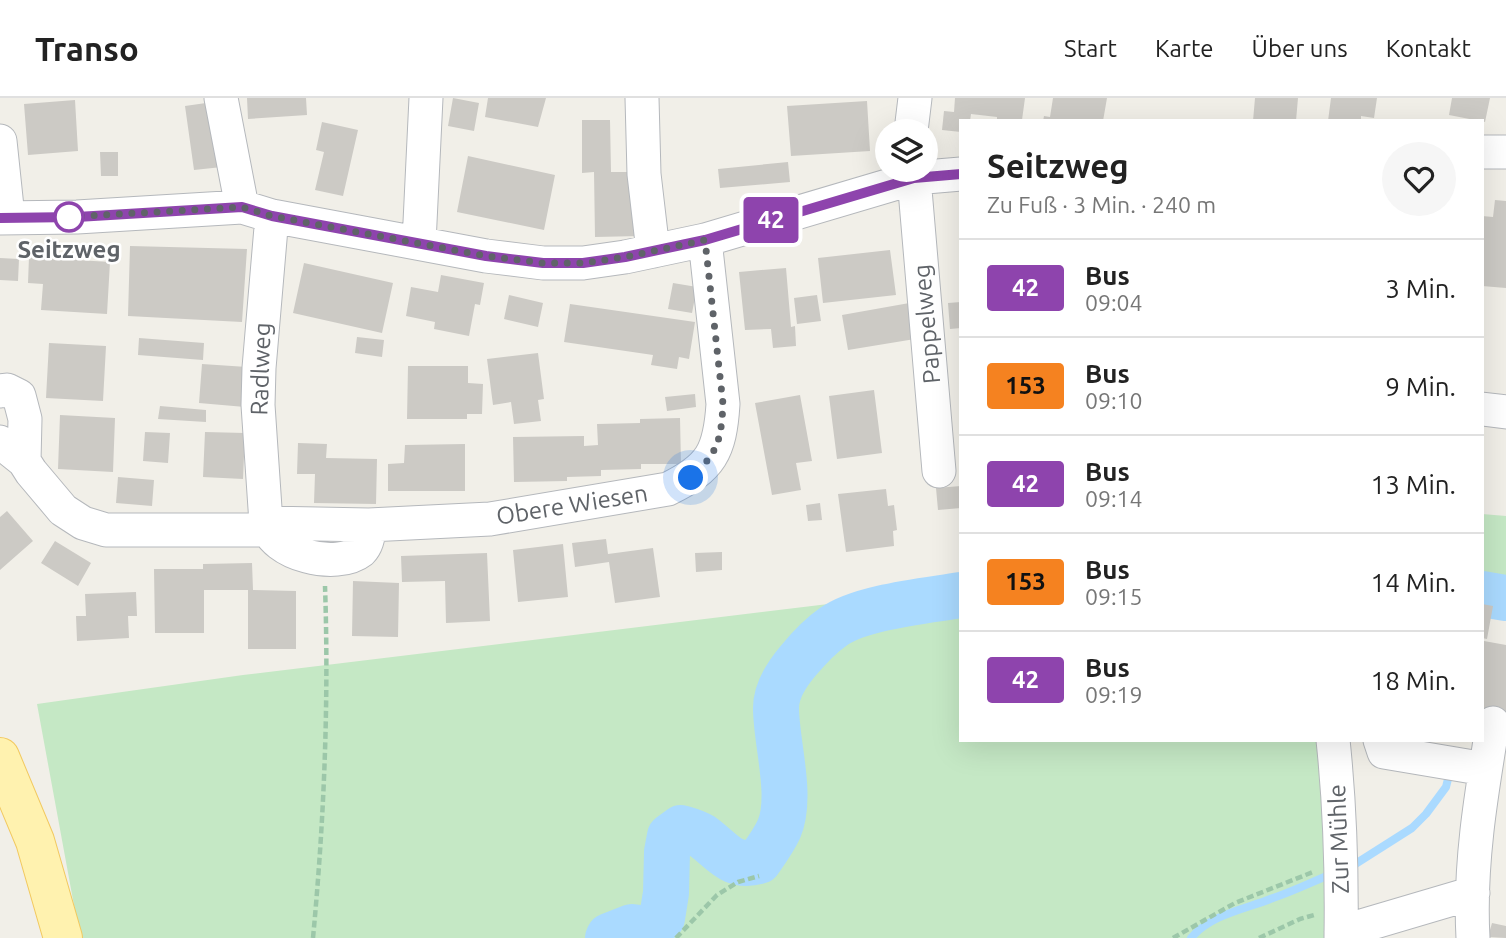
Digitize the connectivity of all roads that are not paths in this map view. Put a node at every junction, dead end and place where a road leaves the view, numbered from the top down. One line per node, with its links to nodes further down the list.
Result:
1 (221, 98): 13 (street, Radlweg)
2 (426, 98): 16 (street)
3 (642, 98): 17 (street)
4 (915, 98): 5 (street)
5 (912, 119)
6 (0, 141): 14 (street)
7 (1484, 152): 8 (street)
8 (1506, 152)
9 (959, 174): 10 (street)
10 (938, 175)
11 (890, 182): 15 (street)
12 (910, 182): 22 (street, Pappelweg)
13 (257, 211): 14 (street); 16 (street); 24 (street, Radlweg)
14 (4, 217)
15 (705, 240): 17 (street); 23 (street, Obere Wiesen)
16 (419, 243): 17 (street)
17 (653, 251)
18 (0, 391): 21 (street, Obere Wiesen)
19 (1484, 409): 20 (street)
20 (1506, 412)
21 (12, 451): 24 (street, Obere Wiesen)
22 (939, 471)
23 (369, 525): 24 (street, Obere Wiesen); 24 (street)
24 (266, 526)
25 (1493, 723): 26 (street)
26 (1484, 735)
27 (1333, 742): 33 (street, Zur Mühle)
28 (1381, 742): 31 (street)
29 (1479, 742): 31 (street)
30 (0, 757): 34 (main road)
31 (1462, 765): 32 (street)
32 (1473, 892): 33 (street); 35 (street)
33 (1341, 917)
34 (63, 938)
35 (1473, 938)

